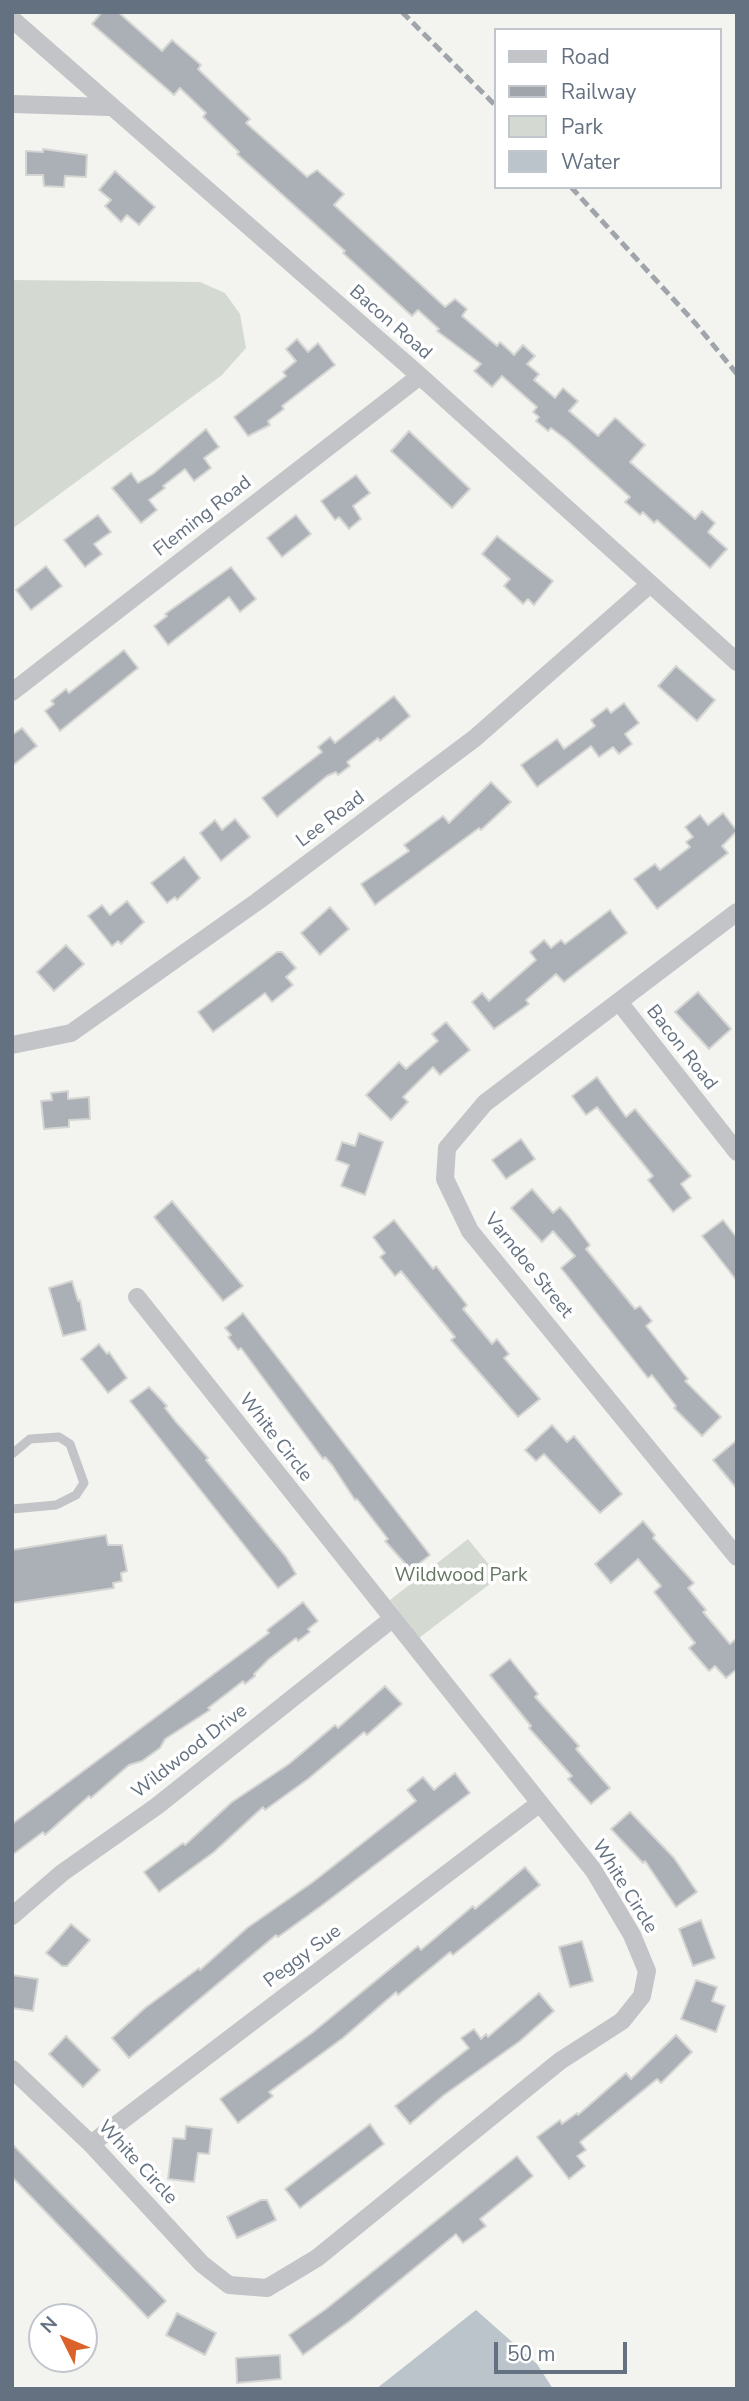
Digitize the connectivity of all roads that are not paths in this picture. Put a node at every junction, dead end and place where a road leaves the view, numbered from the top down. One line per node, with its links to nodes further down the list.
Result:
1 (12, 19): 3 (street, Bacon Road)
2 (12, 104): 3 (street)
3 (109, 107): 4 (street, Bacon Road)
4 (420, 376): 5 (street, Bacon Road); 7 (street, Fleming Road)
5 (649, 584): 6 (street, Bacon Road); 10 (street, Lee Road)
6 (737, 662)
7 (12, 692)
8 (737, 912): 9 (street, Varndoe Street)
9 (619, 1002): 11 (street, Bacon Road); 15 (street, Varndoe Street)
10 (12, 1045)
11 (737, 1152)
12 (137, 1297): 16 (street, White Circle)
13 (12, 1454): 14 (lane)
14 (12, 1509)
15 (737, 1557)
16 (392, 1619): 17 (street, White Circle); 18 (street, Wildwood Drive)
17 (540, 1803): 20 (street, Peggy Sue); 20 (street, White Circle)
18 (12, 1916)
19 (12, 2069): 20 (street, White Circle)
20 (92, 2144)

